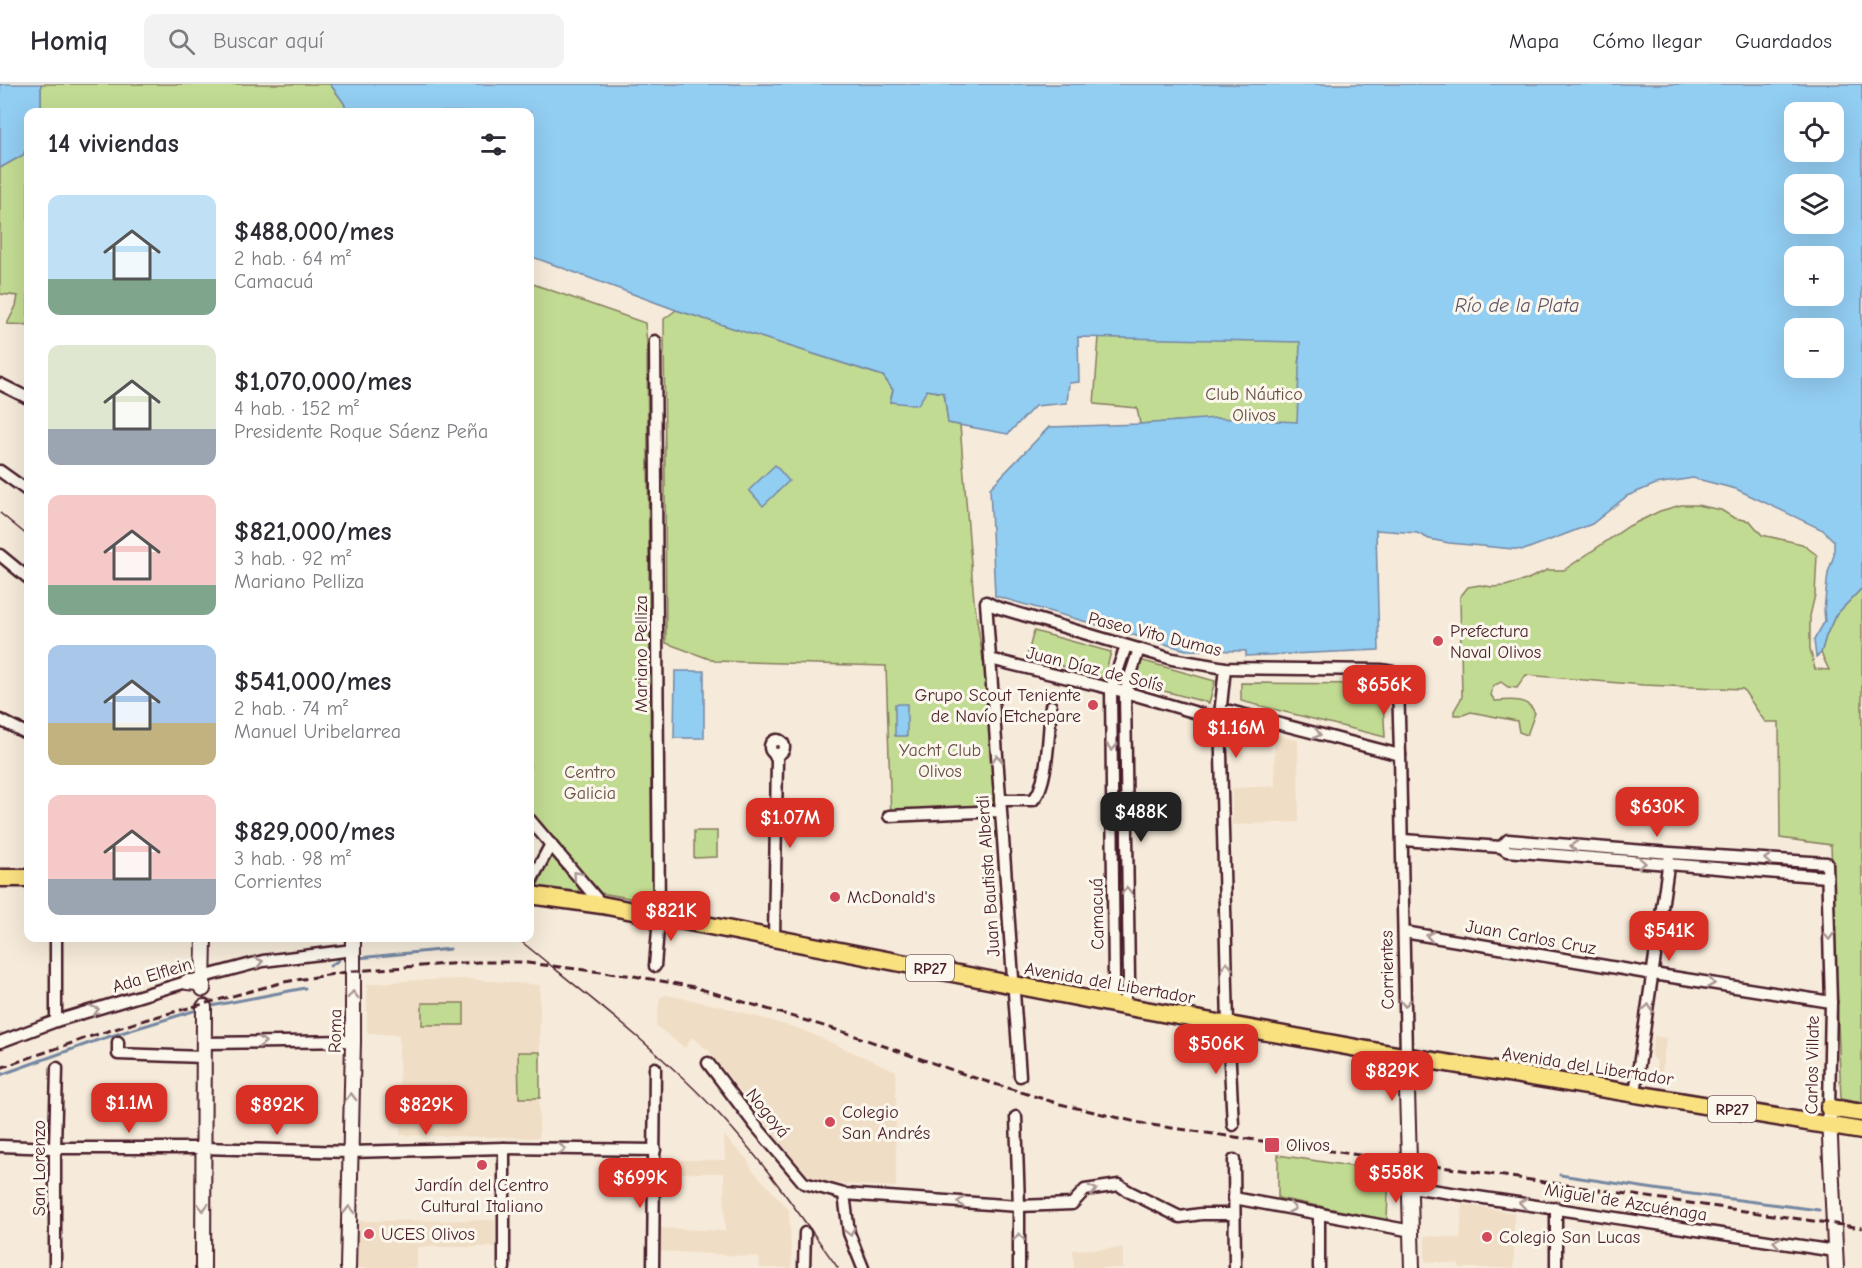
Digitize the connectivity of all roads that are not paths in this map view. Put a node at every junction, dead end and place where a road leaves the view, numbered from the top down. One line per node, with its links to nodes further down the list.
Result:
1 (655, 341): 38 (street, Mariano Pelliza)
2 (0, 384): 3 (street)
3 (24, 396)
4 (0, 471): 5 (street)
5 (24, 488)
6 (0, 555): 7 (street)
7 (24, 575)
8 (986, 602): 9 (street, Paseo Vito Dumas); 11 (street, Juan Bautista Alberdi)
9 (1126, 646): 10 (street, Paseo Vito Dumas); 14 (street, Camacuá)
10 (1139, 649): 12 (street, Paseo Vito Dumas); 15 (street, Camacuá)
11 (990, 659): 14 (street, Juan Díaz de Solís); 24 (street, Juan Bautista Alberdi, one-way to 11)
12 (1225, 668): 13 (street, Paseo Vito Dumas); 17 (street)
13 (1393, 672): 20 (street, Corrientes)
14 (1111, 689): 15 (street, Juan Díaz de Solís); 22 (street, Camacuá, one-way to 22)
15 (1125, 692): 17 (street, Juan Díaz de Solís); 23 (street, Camacuá)
16 (1051, 706): 24 (street)
17 (1220, 715): 20 (street, Juan Díaz de Solís, one-way to 20); 55 (street, one-way to 17)
18 (0, 720): 19 (street)
19 (24, 732)
20 (1400, 755): 27 (street, Corrientes)
21 (777, 756): 42 (street)
22 (1112, 779): 23 (street); 39 (street, Camacuá)
23 (1126, 780): 40 (street, Camacuá, one-way to 23)
24 (1000, 806): 25 (street); 50 (street, Juan Bautista Alberdi)
25 (889, 816)
26 (534, 825): 28 (street)
27 (1403, 840): 29 (street); 41 (street, Corrientes)
28 (551, 844): 32 (street); 37 (street, one-way to 28)
29 (1501, 847): 30 (street, one-way to 29); 31 (street, one-way to 31)
30 (1670, 853): 31 (street); 33 (street, Carlos Villate, one-way to 30)
31 (1668, 865): 33 (street); 47 (street)
32 (534, 876)
33 (1827, 877): 51 (street, Carlos Villate, one-way to 51)
34 (0, 878): 35 (main road)
35 (24, 878)
36 (534, 895): 37 (main road, Avenida del Libertador / RP27)
37 (602, 905): 38 (main road, Avenida del Libertador / RP27)
38 (659, 917): 42 (main road, Avenida del Libertador / RP27); 46 (street, Mariano Pelliza)
39 (1114, 918): 40 (street); 52 (street, Camacuá)
40 (1128, 919): 52 (street, Camacuá)
41 (1404, 932): 47 (street, Juan Carlos Cruz, one-way to 41); 60 (street, Corrientes, one-way to 60)
42 (774, 938): 50 (main road, Avenida del Libertador / RP27)
43 (56, 942): 54 (street)
44 (204, 942): 49 (street)
45 (353, 944): 49 (street, Ada Elflein, one-way to 45); 56 (street, Roma, one-way to 45)
46 (655, 966)
47 (1653, 974): 51 (street, Juan Carlos Cruz, one-way to 51); 66 (street, one-way to 47)
48 (187, 982): 49 (street); 54 (street, Ada Elflein, one-way to 48)
49 (206, 982)
50 (1012, 985): 52 (main road, Avenida del Libertador / RP27); 65 (street, Juan Bautista Alberdi)
51 (1831, 1002): 67 (street, Carlos Villate)
52 (1116, 1004): 55 (main road, Avenida del Libertador / RP27)
53 (204, 1007): 59 (street)
54 (56, 1021): 57 (street, Ada Elflein)
55 (1228, 1024): 60 (main road, Avenida del Libertador / RP27); 70 (street)
56 (353, 1041): 59 (street, one-way to 56); 78 (street, Roma, one-way to 56)
57 (0, 1042)
58 (118, 1042): 61 (street)
59 (204, 1043): 61 (street)
60 (1406, 1055): 66 (main road, Avenida del Libertador / RP27); 80 (street, Corrientes)
61 (203, 1057): 75 (street)
62 (708, 1063): 81 (street, Nogoyá)
63 (57, 1068): 74 (street, San Lorenzo)
64 (656, 1068): 77 (street)
65 (1020, 1077)
66 (1635, 1093): 71 (main road, Avenida del Libertador / RP27)
67 (1829, 1108): 68 (main road); 71 (street, Carlos Villate)
68 (1862, 1113)
69 (1016, 1117): 83 (street)
70 (1233, 1125)
71 (1829, 1126): 72 (main road, Avenida del Libertador / RP27); 89 (street, Carlos Villate)
72 (1862, 1131)
73 (0, 1146): 74 (street)
74 (54, 1148): 75 (street); 90 (street, San Lorenzo)
75 (203, 1148): 78 (street); 91 (street, one-way to 91)
76 (504, 1148): 77 (street, one-way to 77); 78 (street); 93 (street)
77 (655, 1150): 94 (street)
78 (350, 1152): 92 (street, Roma, one-way to 78)
79 (1234, 1160): 82 (street)
80 (1411, 1187): 84 (street, Miguel de Azcuénaga, one-way to 80); 87 (street, Corrientes)
81 (844, 1194): 83 (street, one-way to 81); 96 (street, one-way to 96)
82 (1234, 1198): 85 (street, one-way to 85); 86 (street)
83 (1020, 1206): 86 (street, one-way to 86); 97 (street, one-way to 83)
84 (1556, 1208): 89 (street, Miguel de Azcuénaga, one-way to 84); 101 (street)
85 (1319, 1213): 87 (street); 99 (street)
86 (1234, 1214): 98 (street)
87 (1412, 1231): 100 (street, Corrientes)
88 (805, 1233): 95 (street)
89 (1835, 1251): 102 (street, Carlos Villate)
90 (55, 1268)
91 (202, 1268)
92 (348, 1268)
93 (504, 1268)
94 (653, 1268)
95 (804, 1268)
96 (863, 1268)
97 (1019, 1268)
98 (1235, 1268)
99 (1318, 1268)
100 (1412, 1268)
101 (1556, 1268)
102 (1836, 1268)

